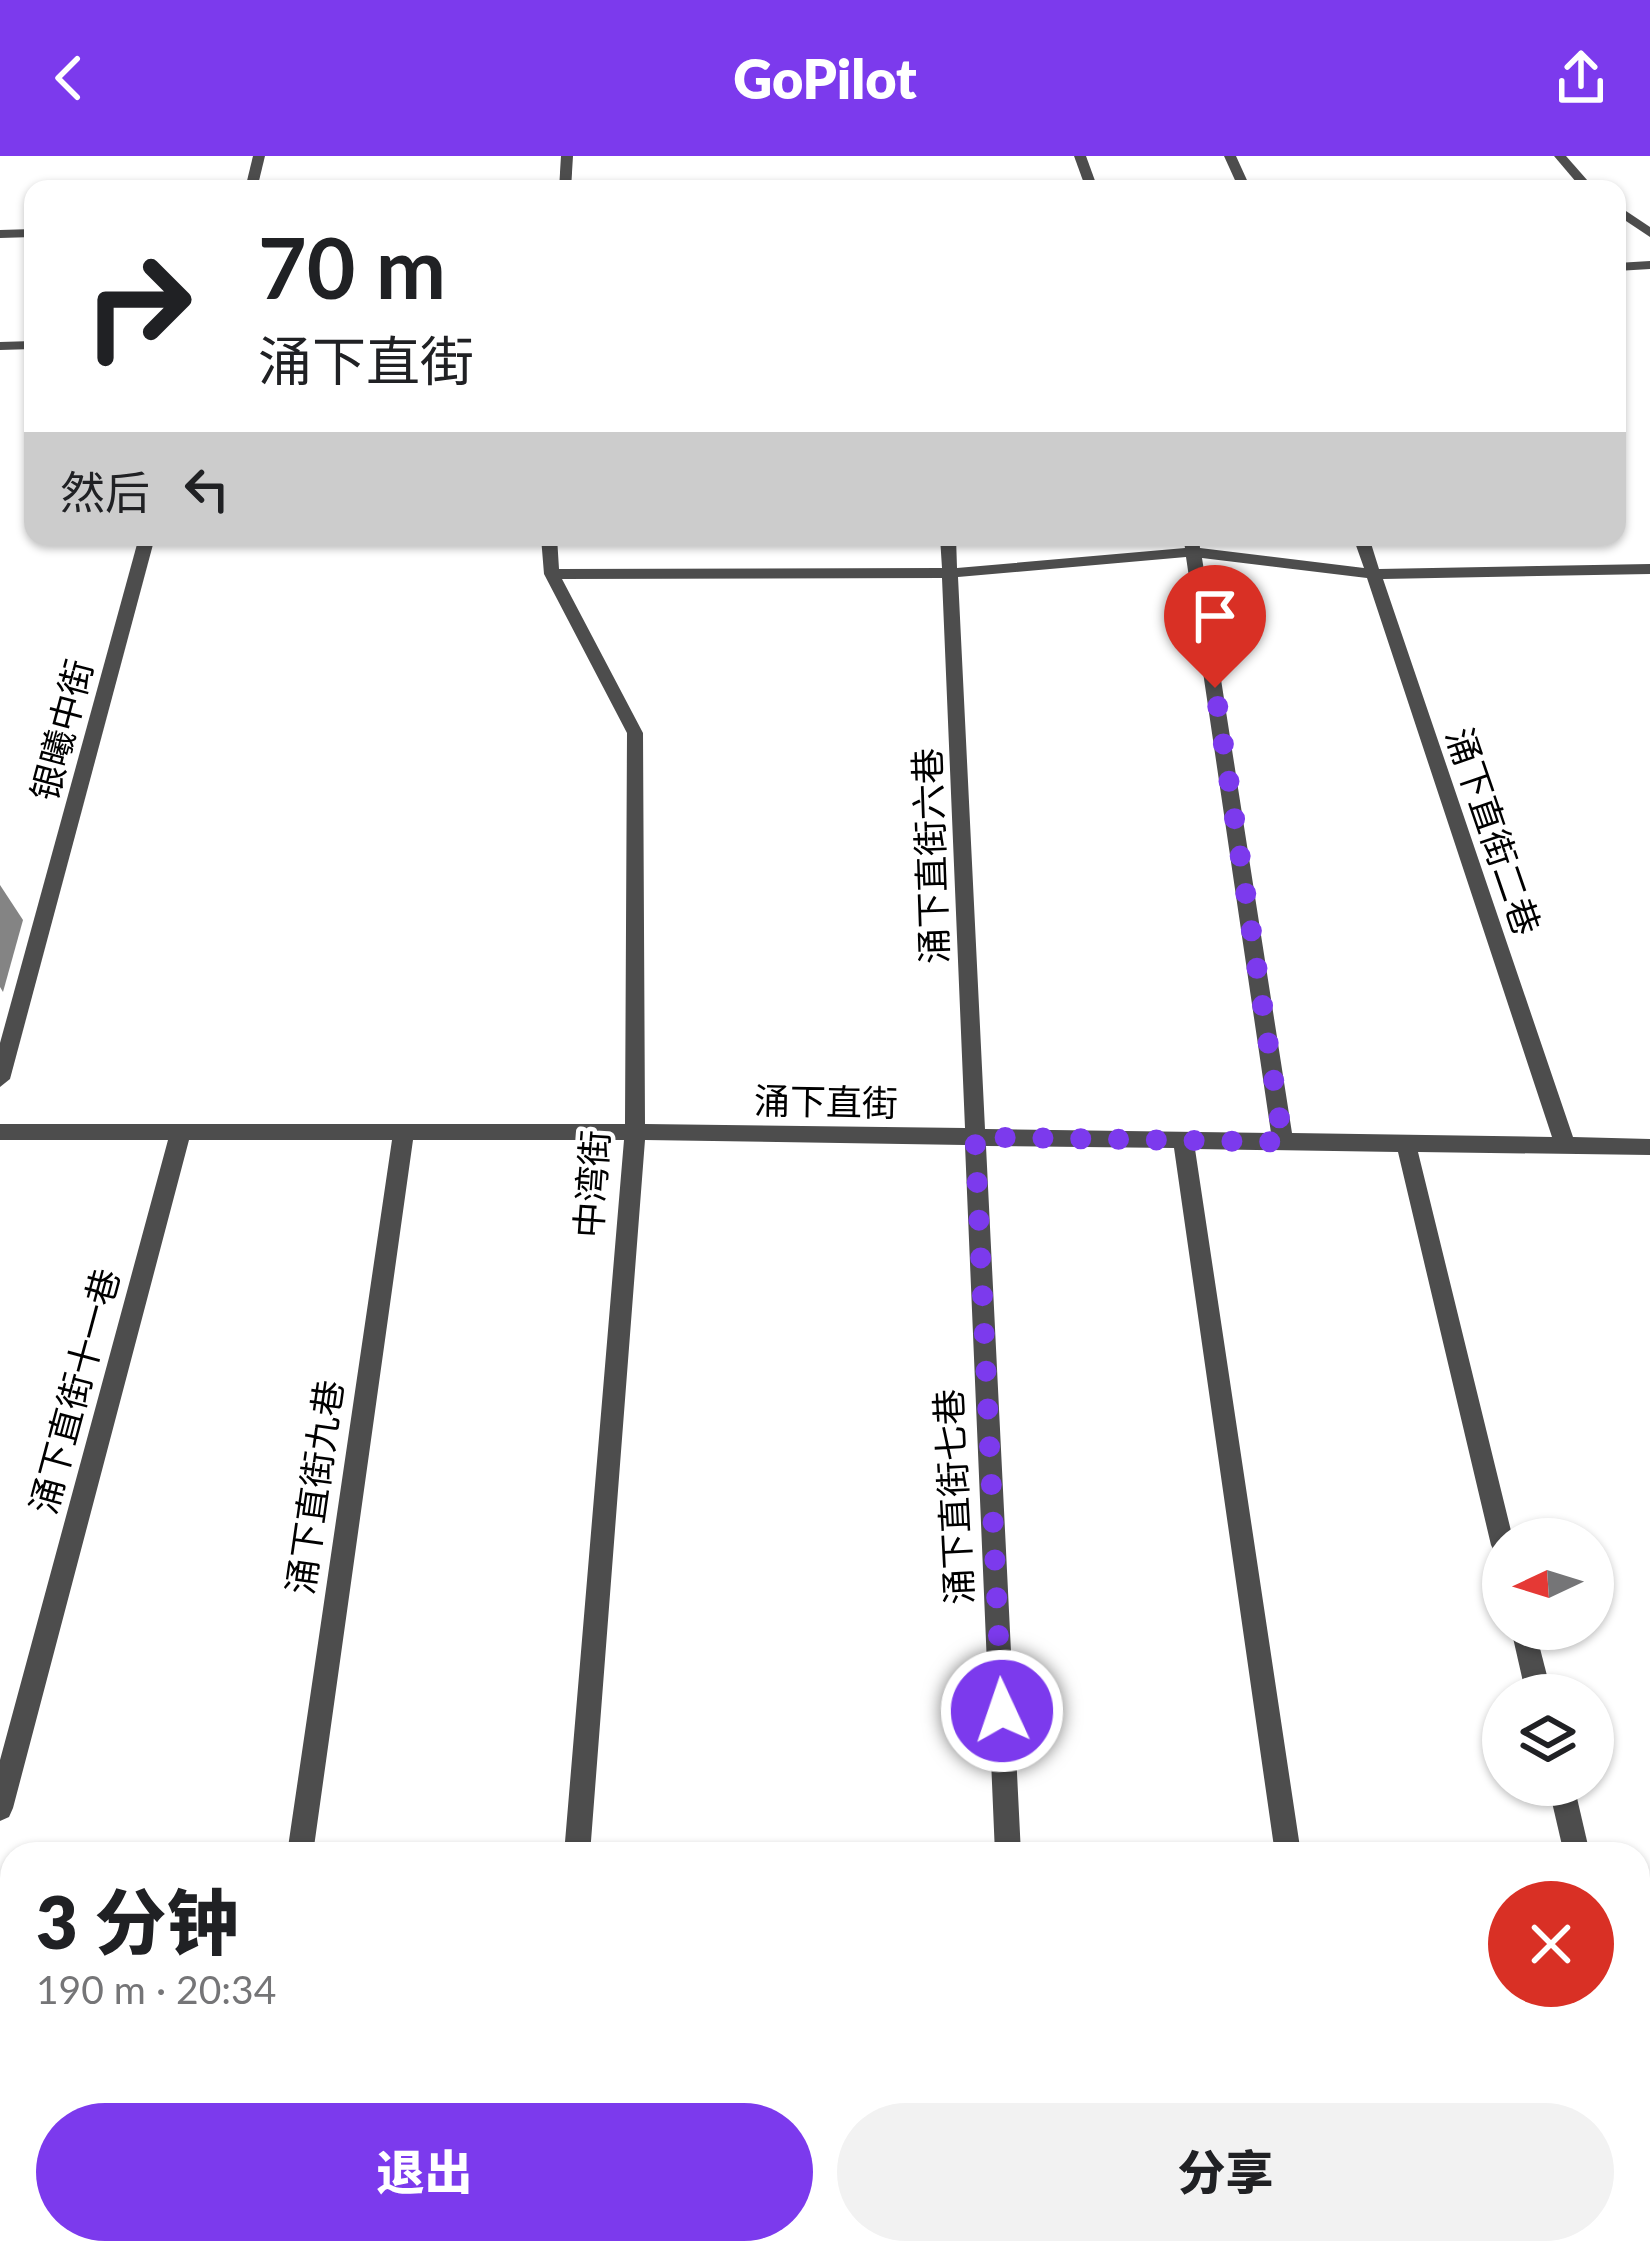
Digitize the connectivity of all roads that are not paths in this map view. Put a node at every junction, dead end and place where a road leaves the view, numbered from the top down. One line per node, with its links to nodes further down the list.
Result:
1 (1560, 156): 2 (street)
2 (1581, 180)
3 (145, 546): 14 (street, 银曦中街)
4 (550, 546): 12 (street, 中湾街)
5 (949, 546): 11 (street, 涌下直街六巷)
6 (1176, 546): 11 (street)
7 (1193, 546): 21 (street)
8 (1205, 546): 13 (street)
9 (1364, 546): 13 (street, 涌下直街二巷)
10 (1650, 569): 13 (street)
11 (951, 573): 12 (street); 19 (street, 涌下直街六巷)
12 (552, 574): 18 (street, 中湾街)
13 (1374, 574): 23 (street, 涌下直街二巷)
14 (0, 1079)
15 (404, 1131): 17 (street, 涌下直街); 18 (street, 涌下直街); 28 (street, 涌下直街九巷)
16 (0, 1132): 17 (street, 涌下直街)
17 (181, 1132): 27 (street, 涌下直街十一巷)
18 (634, 1132): 19 (street, 涌下直街); 29 (street, 中湾街)
19 (975, 1137): 20 (street, 涌下直街); 30 (street, 涌下直街七巷)
20 (1183, 1140): 21 (street, 涌下直街); 31 (street)
21 (1283, 1142): 22 (street, 涌下直街)
22 (1406, 1143): 23 (street, 涌下直街); 25 (street)
23 (1565, 1145): 24 (street, 涌下直街)
24 (1650, 1147)
25 (1496, 1518)
26 (1566, 1806): 32 (street)
27 (0, 1808)
28 (302, 1842)
29 (579, 1842)
30 (1007, 1842)
31 (1286, 1842)
32 (1574, 1842)

